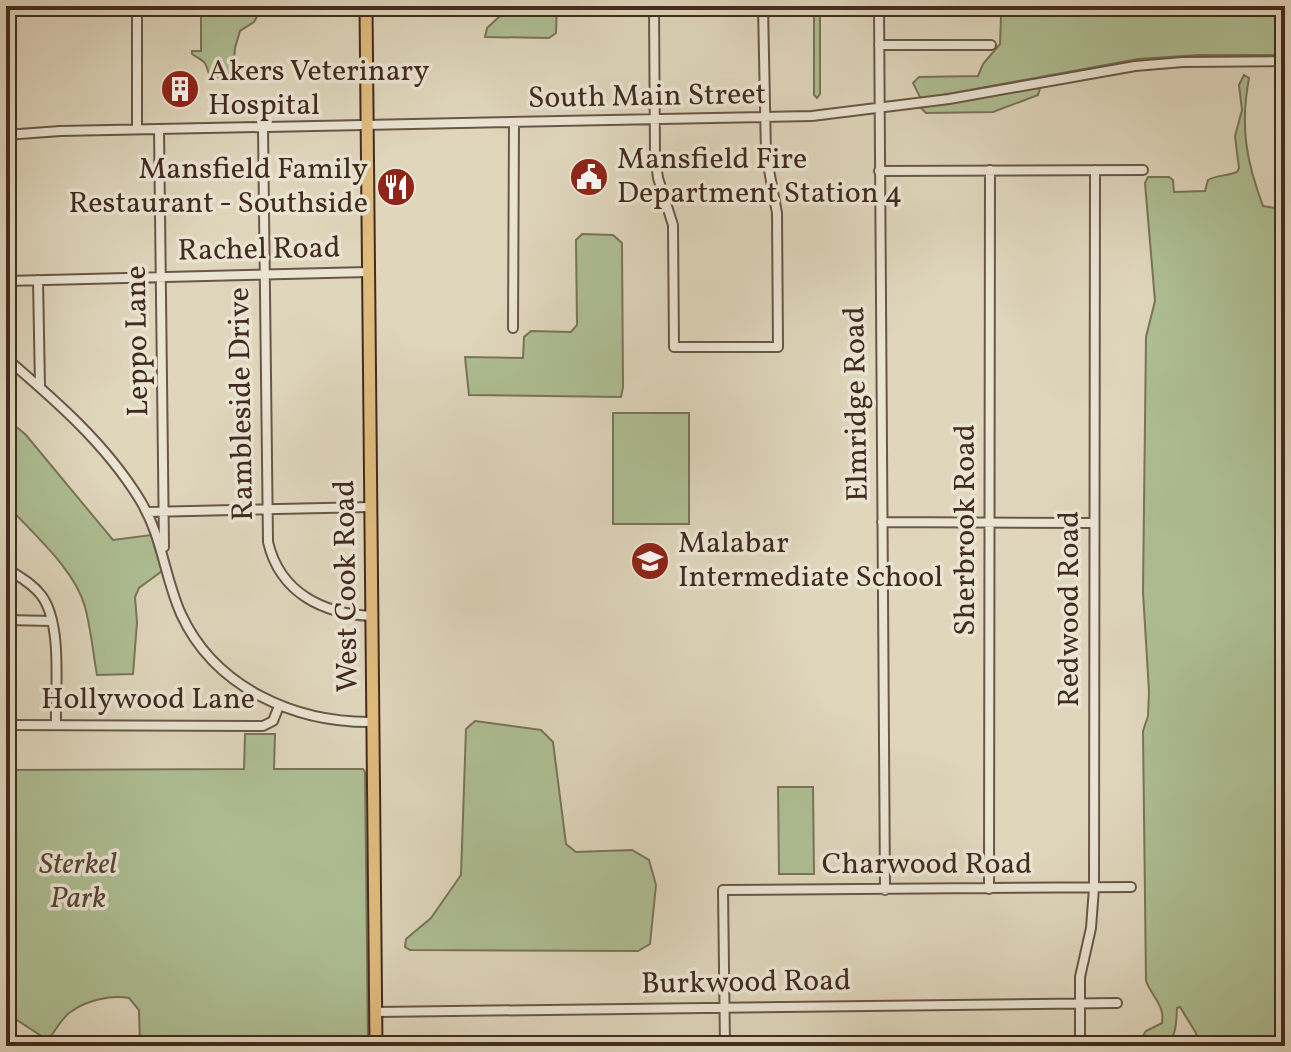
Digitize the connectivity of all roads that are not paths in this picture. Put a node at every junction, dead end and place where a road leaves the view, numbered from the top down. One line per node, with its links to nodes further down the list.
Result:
1 (137, 6): 15 (street)
2 (366, 6): 13 (main road, West Cook Road)
3 (654, 6): 11 (street)
4 (763, 6): 10 (street)
5 (879, 6): 6 (street, Elmridge Road)
6 (879, 45): 7 (street); 9 (street, Elmridge Road)
7 (991, 45)
8 (1285, 61): 9 (street, South Main Street)
9 (879, 109): 10 (street, South Main Street); 21 (street, Elmridge Road)
10 (764, 118): 11 (street, South Main Street); 11 (street)
11 (655, 121): 12 (street, South Main Street)
12 (514, 124): 13 (street, South Main Street); 27 (street)
13 (366, 125): 14 (street, South Main Street); 22 (main road, West Cook Road)
14 (263, 127): 16 (street, South Main Street); 23 (street, Rambleside Drive)
15 (137, 129): 16 (street, South Main Street); 17 (street, South Main Street)
16 (159, 129): 24 (street, Leppo Lane)
17 (6, 135)
18 (990, 170): 19 (street); 21 (street); 35 (street, Sherbrook Road)
19 (1095, 170): 20 (street); 36 (street, Redwood Road)
20 (1143, 170)
21 (879, 171): 34 (street, Elmridge Road)
22 (368, 272): 23 (street, Rachel Road); 30 (main road, West Cook Road)
23 (265, 274): 24 (street, Rachel Road); 31 (street, Rambleside Drive)
24 (161, 276): 25 (street, Rachel Road); 32 (street, Leppo Lane)
25 (38, 280): 26 (street, Rachel Road); 29 (street)
26 (6, 281)
27 (513, 328)
28 (6, 358): 29 (street)
29 (40, 388): 33 (street)
30 (371, 507): 31 (street); 39 (main road, West Cook Road)
31 (266, 508): 32 (street); 39 (street, Rambleside Drive)
32 (163, 510): 33 (street); 37 (street, Leppo Lane)
33 (147, 512): 37 (street)
34 (882, 522): 35 (street); 49 (street, Elmridge Road)
35 (990, 522): 36 (street); 48 (street, Sherbrook Road)
36 (1094, 523): 47 (street, Redwood Road)
37 (164, 552): 42 (street)
38 (6, 568): 41 (street)
39 (372, 616): 43 (main road, West Cook Road)
40 (6, 620): 41 (street)
41 (52, 621): 45 (street)
42 (279, 706): 43 (street); 45 (street, Hollywood Lane)
43 (373, 722): 53 (main road, West Cook Road)
44 (6, 725): 45 (street, Hollywood Lane)
45 (56, 725)
46 (1131, 887): 47 (street, Charwood Road)
47 (1094, 888): 48 (street, Charwood Road); 50 (street, Redwood Road)
48 (989, 889): 49 (street, Charwood Road)
49 (885, 890): 52 (street, Charwood Road)
50 (1079, 1003): 51 (street, Burkwood Road); 52 (street, Burkwood Road); 56 (street, Redwood Road)
51 (1117, 1003)
52 (725, 1007): 53 (street, Burkwood Road); 55 (street)
53 (376, 1012): 54 (main road, West Cook Road)
54 (376, 1046)
55 (725, 1046)
56 (1080, 1046)

